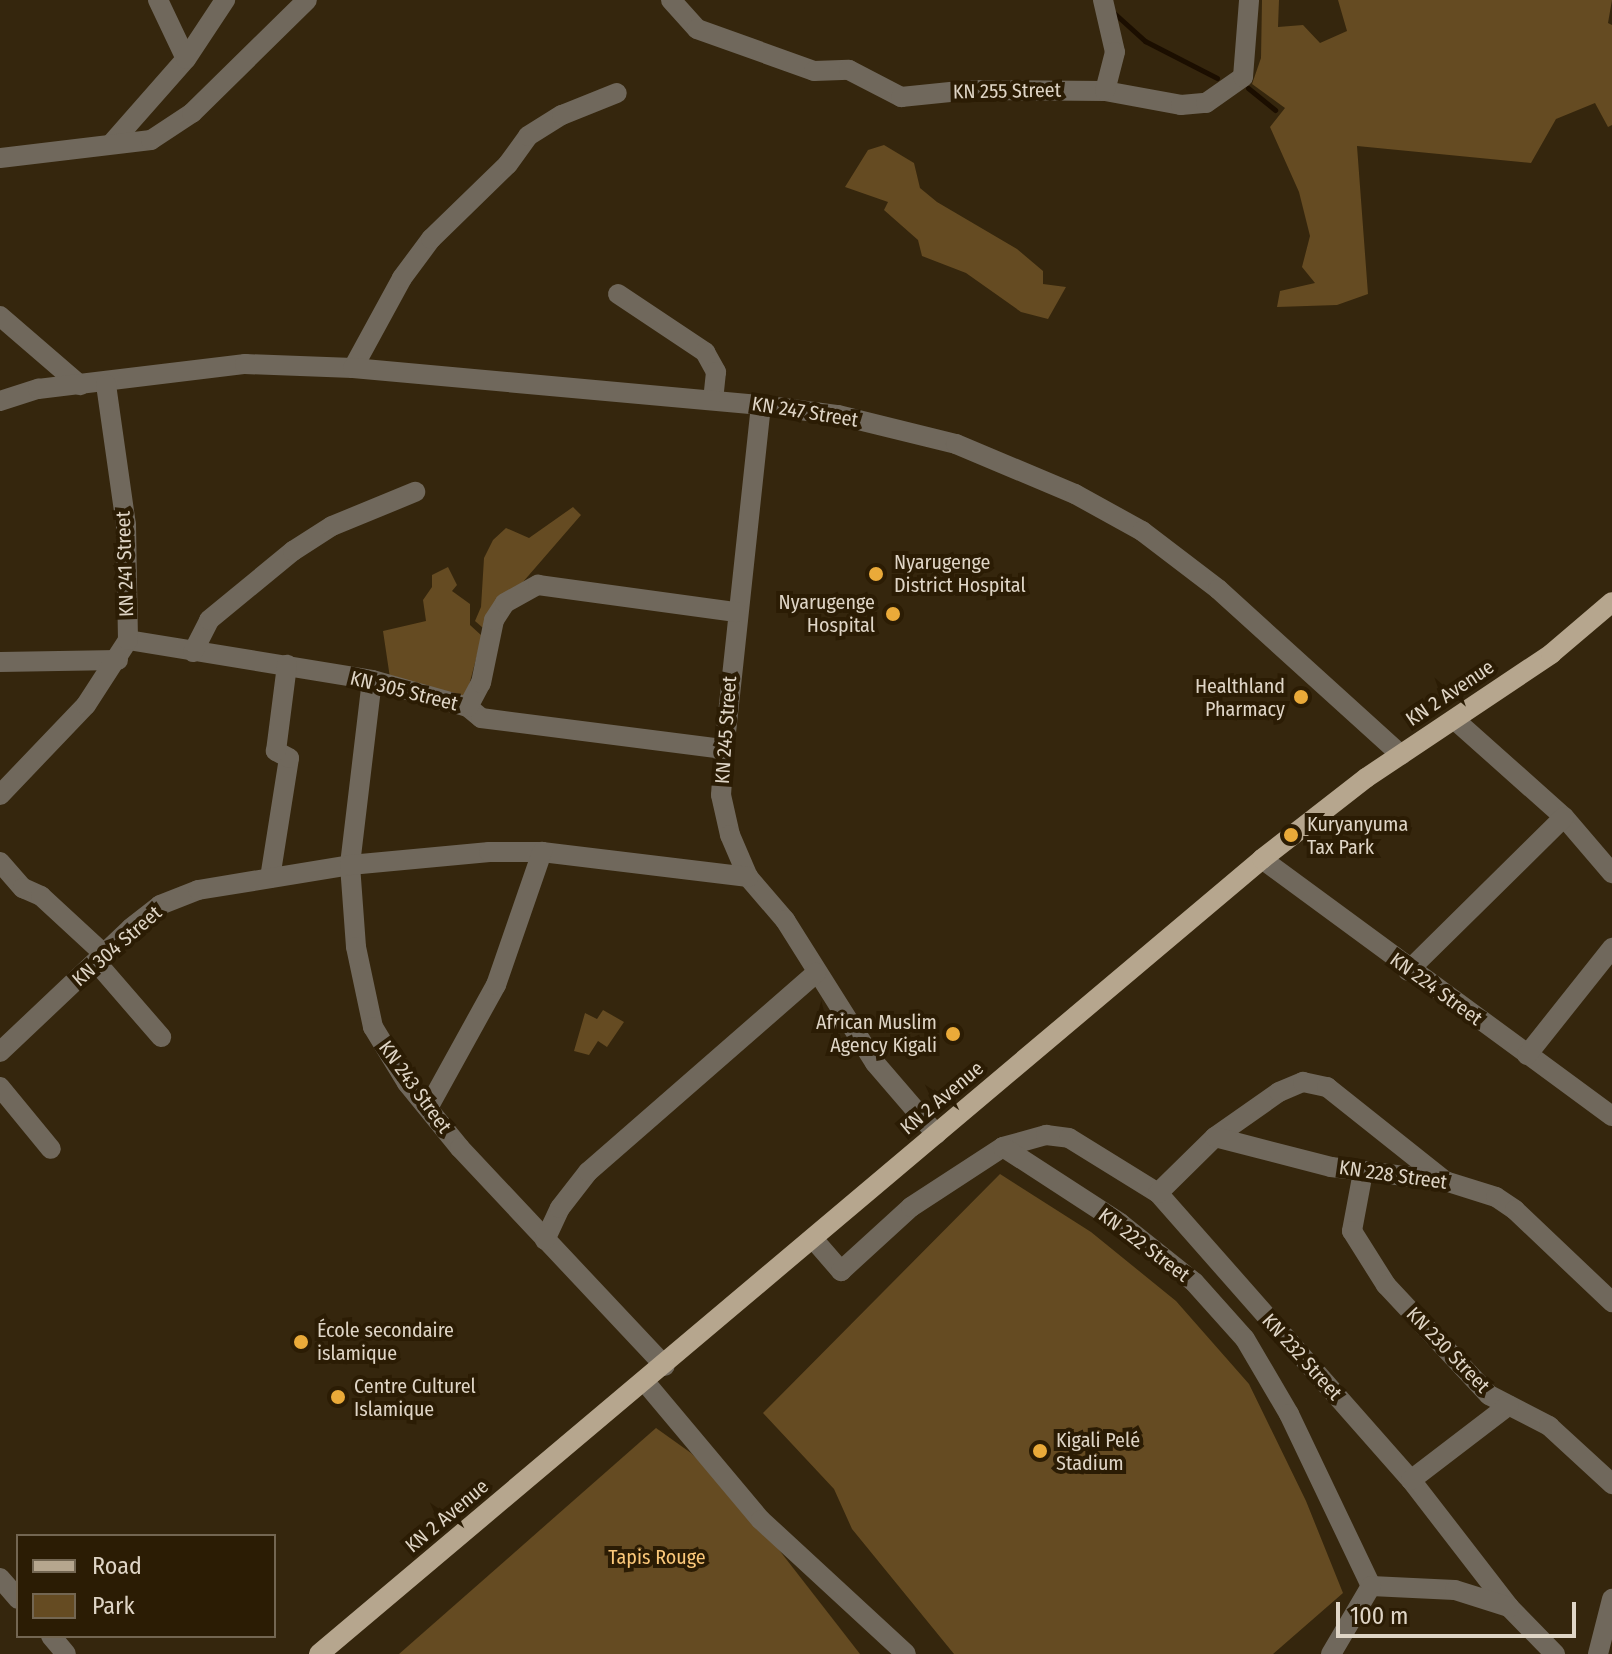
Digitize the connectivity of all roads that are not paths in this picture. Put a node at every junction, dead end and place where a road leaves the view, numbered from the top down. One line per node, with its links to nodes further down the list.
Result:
1 (158, 0): 7 (street)
2 (225, 0): 7 (street)
3 (307, 0): 10 (street)
4 (671, 0): 8 (street, KN 255 Street)
5 (1103, 0): 8 (street)
6 (1249, 0): 8 (street, KN 255 Street)
7 (186, 59): 10 (street)
8 (1105, 91)
9 (617, 93): 14 (street)
10 (111, 144): 11 (street)
11 (0, 158)
12 (618, 294): 17 (street)
13 (0, 316): 16 (street)
14 (353, 368): 15 (street, KN 247 Street); 17 (street, KN 247 Street)
15 (106, 384): 16 (street, KN 247 Street); 23 (street, KN 241 Street)
16 (80, 385): 18 (street, KN 247 Street)
17 (713, 400): 19 (street, KN 247 Street)
18 (0, 401)
19 (761, 405): 22 (street, KN 245 Street); 32 (street, KN 247 Street)
20 (415, 492): 24 (street)
21 (1612, 602): 30 (main road, KN 2 Avenue)
22 (736, 612): 29 (street); 31 (street, KN 245 Street)
23 (128, 640): 24 (street, KN 305 Street); 25 (street, KN 241 Street)
24 (193, 652): 27 (street, KN 305 Street)
25 (118, 660): 26 (street); 33 (street, KN 241 Street)
26 (0, 662)
27 (287, 665): 28 (street, KN 305 Street); 41 (street)
28 (372, 680): 29 (street, KN 305 Street); 38 (street, KN 243 Street)
29 (468, 707): 31 (street, KN 305 Street)
30 (1455, 720): 32 (main road, KN 2 Avenue); 34 (street)
31 (724, 749): 40 (street, KN 245 Street)
32 (1401, 755): 36 (main road, KN 2 Avenue)
33 (0, 795)
34 (1564, 817): 39 (street); 44 (street)
35 (542, 852): 38 (street, KN 304 Street); 40 (street, KN 304 Street); 50 (street)
36 (1262, 859): 44 (street, KN 224 Street); 52 (main road, KN 2 Avenue)
37 (0, 862): 43 (street)
38 (350, 865): 41 (street, KN 304 Street); 50 (street, KN 243 Street)
39 (1612, 873)
40 (748, 877): 45 (street, KN 245 Street)
41 (270, 878): 43 (street, KN 304 Street)
42 (1612, 948): 48 (street)
43 (101, 959): 46 (street); 47 (street, KN 304 Street)
44 (1408, 971): 48 (street, KN 224 Street)
45 (816, 973): 52 (street, KN 245 Street); 59 (street)
46 (161, 1037)
47 (0, 1052)
48 (1527, 1055): 51 (street, KN 224 Street)
49 (0, 1087): 55 (street)
50 (428, 1108): 59 (street, KN 243 Street)
51 (1612, 1116)
52 (936, 1134): 60 (main road, KN 2 Avenue)
53 (1215, 1137): 56 (street, KN 228 Street); 57 (street); 58 (street)
54 (1003, 1147): 58 (street, KN 232 Street); 60 (street); 68 (street, KN 222 Street)
55 (51, 1149)
56 (1363, 1172): 57 (street, KN 228 Street); 64 (street, KN 230 Street)
57 (1445, 1181): 61 (street, KN 228 Street)
58 (1158, 1193): 65 (street, KN 232 Street)
59 (545, 1240): 62 (street, KN 243 Street)
60 (815, 1241): 62 (main road, KN 2 Avenue)
61 (1612, 1302)
62 (665, 1366): 63 (main road, KN 2 Avenue)
63 (645, 1382): 74 (main road, KN 2 Avenue); 75 (street)
64 (1509, 1405): 65 (street); 66 (street, KN 230 Street)
65 (1411, 1480): 71 (street, KN 232 Street)
66 (1612, 1484)
67 (0, 1578): 69 (street)
68 (1371, 1586): 71 (street); 76 (street)
69 (16, 1597)
70 (1612, 1599): 78 (street)
71 (1509, 1607): 77 (street, KN 232 Street)
72 (53, 1638): 73 (street)
73 (66, 1654)
74 (319, 1654)
75 (906, 1654)
76 (1331, 1654)
77 (1555, 1654)
78 (1598, 1654)

